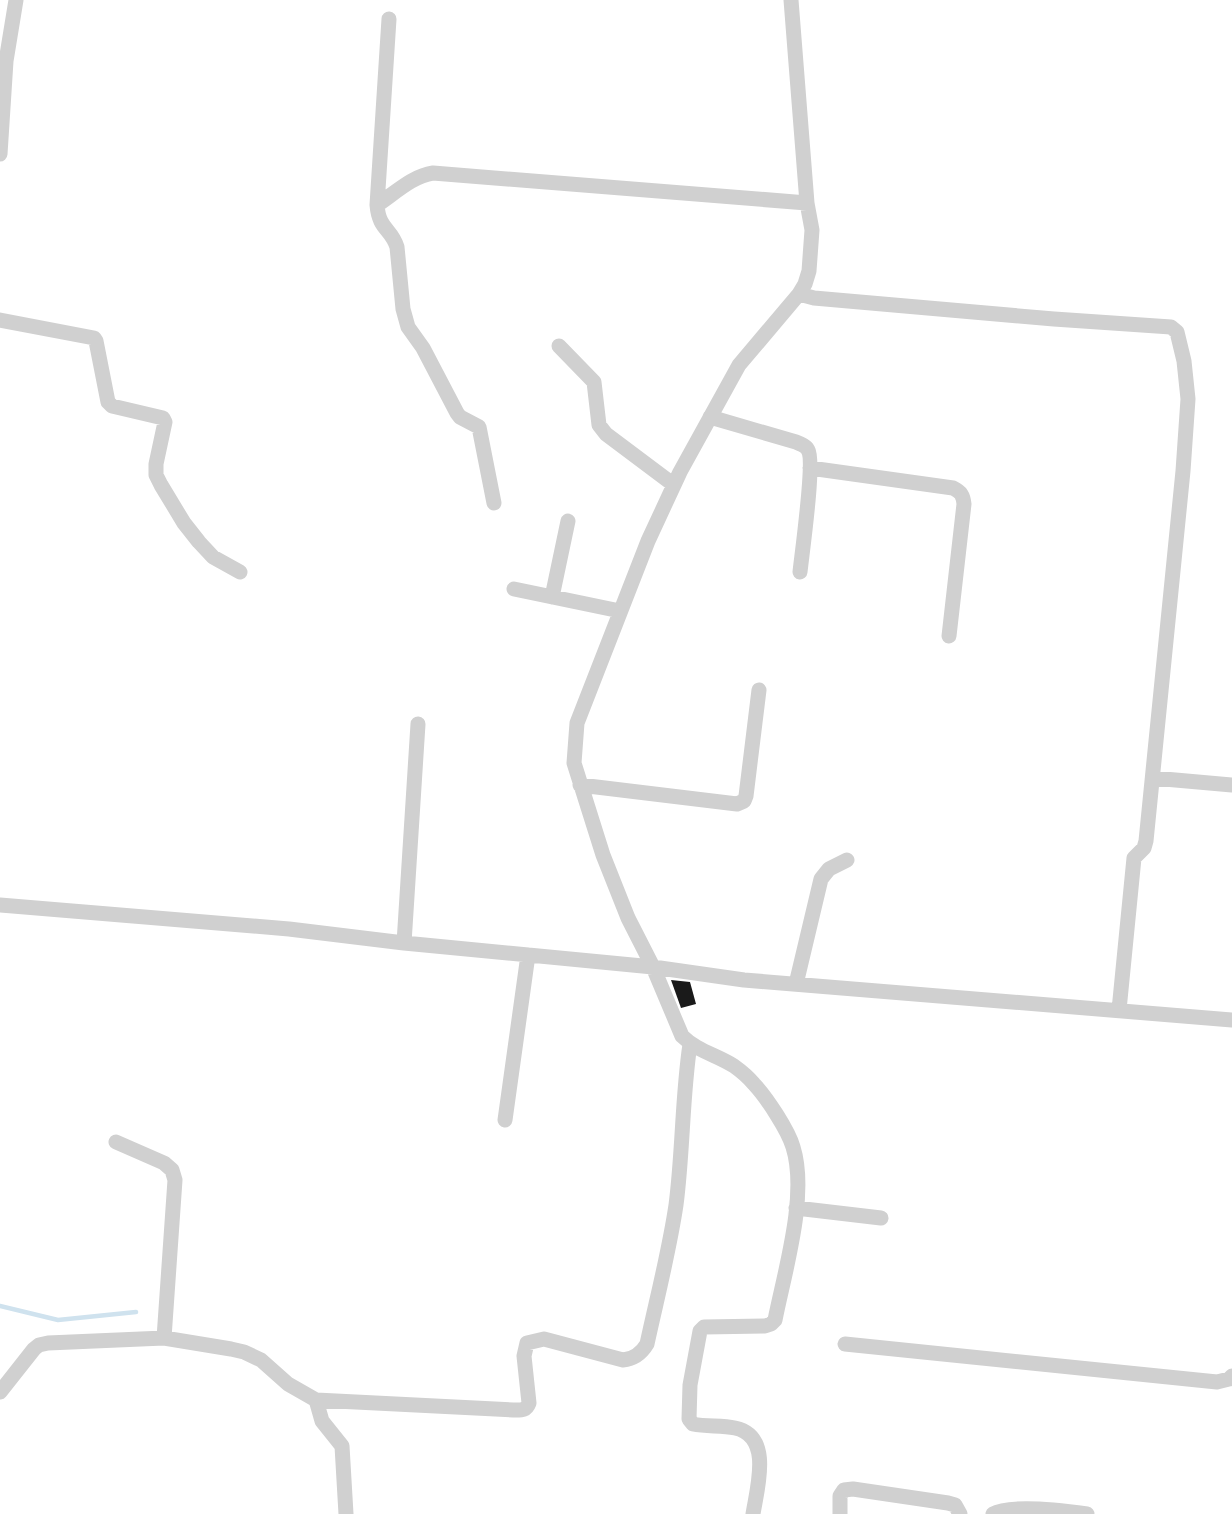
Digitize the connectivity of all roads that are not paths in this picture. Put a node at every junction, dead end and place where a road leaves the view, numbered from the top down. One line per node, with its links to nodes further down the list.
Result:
1 (16, 0): 4 (street)
2 (791, 0): 5 (street)
3 (389, 19): 6 (street)
4 (0, 154)
5 (807, 203): 6 (street); 7 (street)
6 (377, 206): 13 (street)
7 (799, 294): 10 (street); 23 (street)
8 (0, 320): 15 (street)
9 (559, 346): 12 (street)
10 (710, 417): 11 (street); 12 (street)
11 (810, 468): 16 (street); 20 (street)
12 (674, 486): 19 (street)
13 (494, 503)
14 (568, 521): 18 (street)
15 (240, 572)
16 (800, 572)
17 (514, 589): 18 (street)
18 (552, 597): 19 (street)
19 (621, 611): 25 (street)
20 (949, 636)
21 (759, 690): 25 (street)
22 (418, 724): 28 (street)
23 (1153, 778): 24 (street); 32 (street)
24 (1232, 784)
25 (580, 785): 30 (street)
26 (847, 860): 31 (street)
27 (0, 905): 28 (street)
28 (404, 943): 29 (street)
29 (528, 955): 30 (street); 35 (street)
30 (653, 967): 31 (street); 34 (street)
31 (796, 984): 32 (street)
32 (1119, 1010): 33 (street)
33 (1232, 1020)
34 (690, 1044): 37 (street); 43 (street)
35 (504, 1120)
36 (116, 1142): 39 (street)
37 (796, 1208): 38 (street); 45 (street)
38 (881, 1218)
39 (164, 1338): 42 (street); 43 (street)
40 (845, 1344): 41 (street)
41 (1232, 1376)
42 (0, 1392)
43 (316, 1400): 44 (street)
44 (346, 1514)
45 (753, 1514)
46 (840, 1514): 47 (street)
47 (960, 1514)
48 (993, 1514): 49 (street)
49 (1087, 1514)

